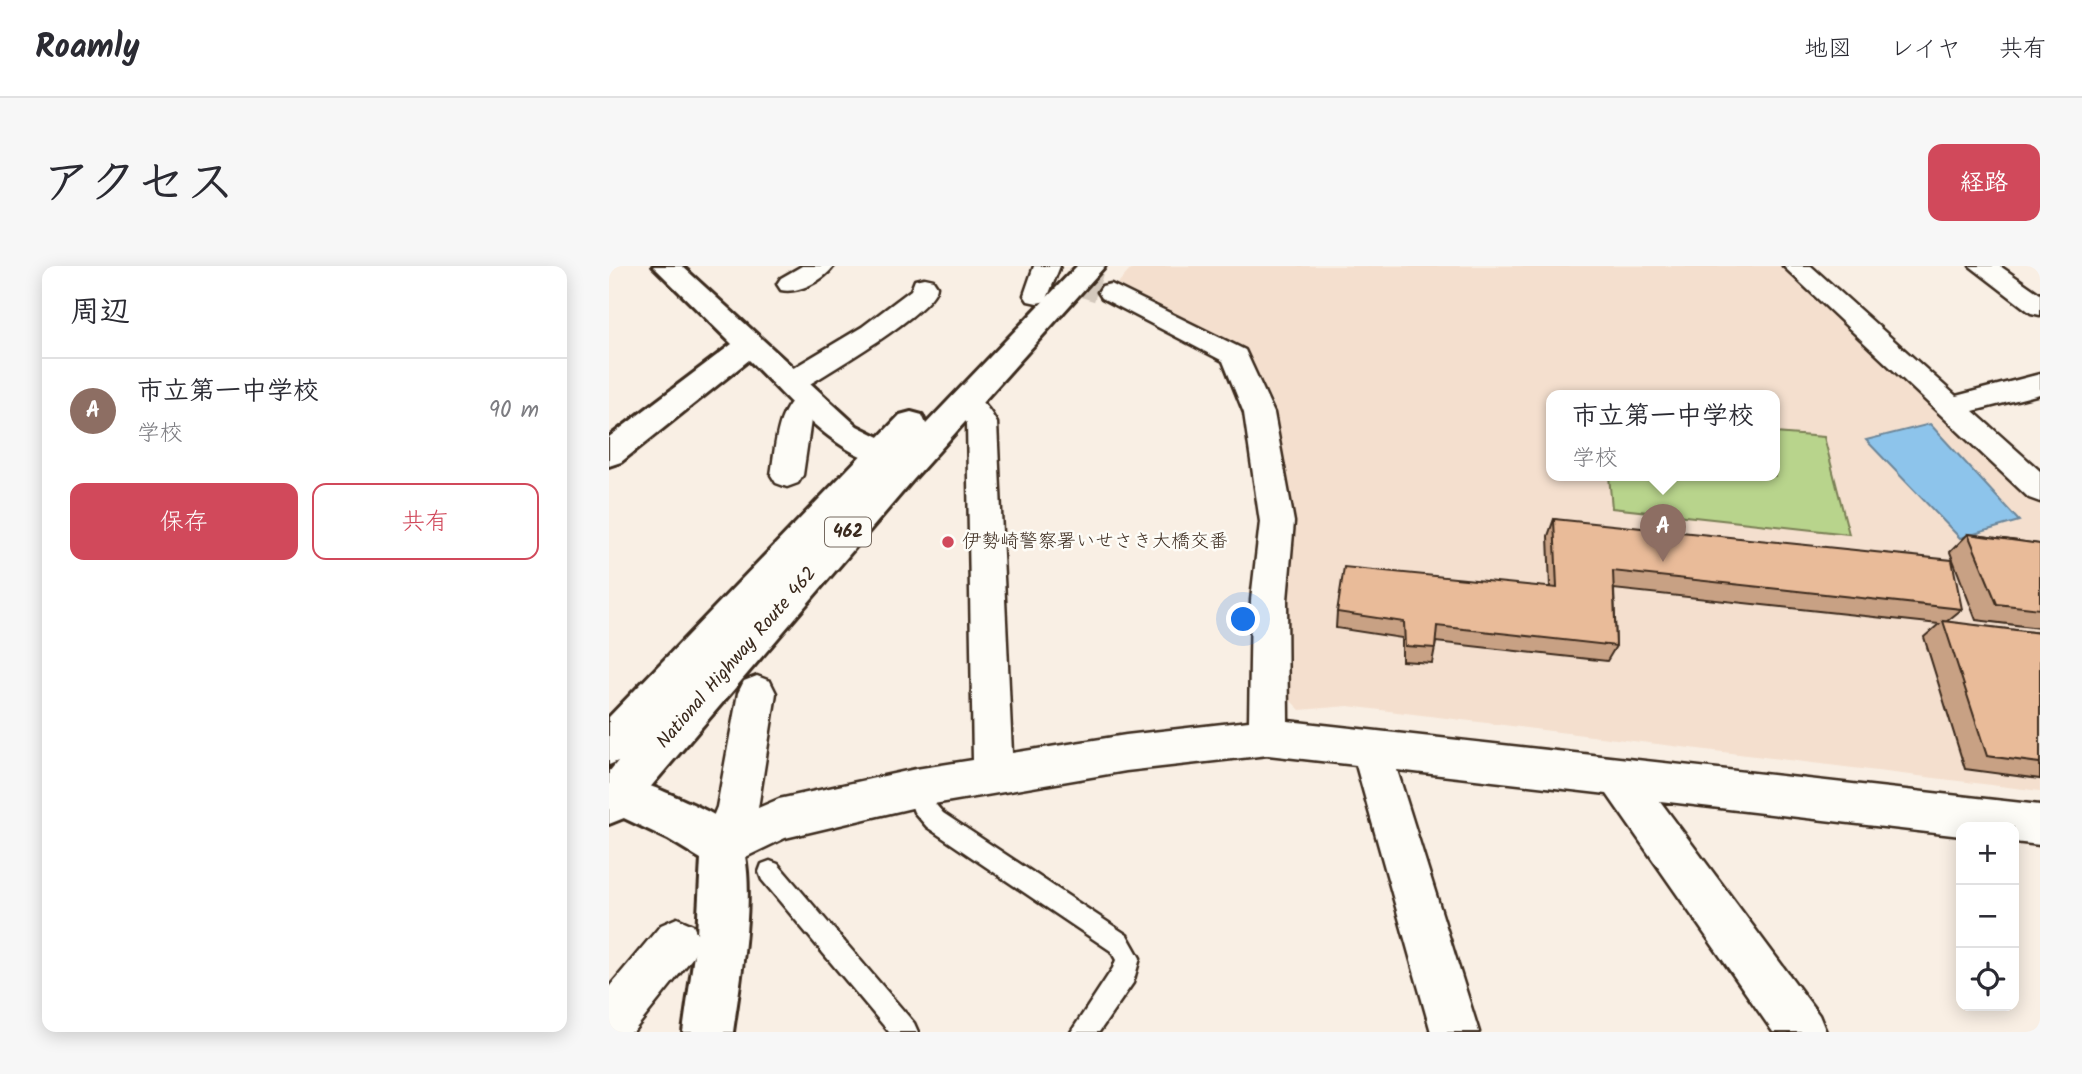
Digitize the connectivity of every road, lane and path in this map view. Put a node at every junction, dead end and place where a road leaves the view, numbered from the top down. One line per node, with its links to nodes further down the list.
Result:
1 (666, 266): 9 (main road)
2 (821, 266): 6 (street)
3 (1796, 266): 13 (street)
4 (1983, 266): 8 (street)
5 (1077, 278): 12 (main road, National Highway Route 462 / 462); 14 (main road, National Highway Route 462 / 462); 19 (street)
6 (790, 284)
7 (925, 286): 11 (street)
8 (2040, 307)
9 (750, 346): 11 (main road); 15 (main road)
10 (2040, 384): 13 (street)
11 (800, 392): 14 (main road); 16 (street)
12 (964, 403): 22 (street); 25 (main road, National Highway Route 462 / 462)
13 (1951, 407): 17 (street)
14 (883, 452): 20 (main road, National Highway Route 462 / 462)
15 (609, 454)
16 (787, 475)
17 (2040, 490)
18 (757, 693): 27 (street)
19 (1268, 737): 21 (street); 22 (street)
20 (609, 746)
21 (1372, 749): 23 (street); 34 (street)
22 (993, 773): 24 (street)
23 (1618, 777): 26 (street); 35 (street)
24 (916, 788): 27 (street); 33 (lane)
25 (612, 796): 27 (main road)
26 (2040, 825)
27 (721, 848): 31 (main road)
28 (771, 872): 32 (lane)
29 (677, 941): 30 (street)
30 (609, 1024)
31 (708, 1032)
32 (905, 1032)
33 (1084, 1032)
34 (1455, 1032)
35 (1802, 1032)

